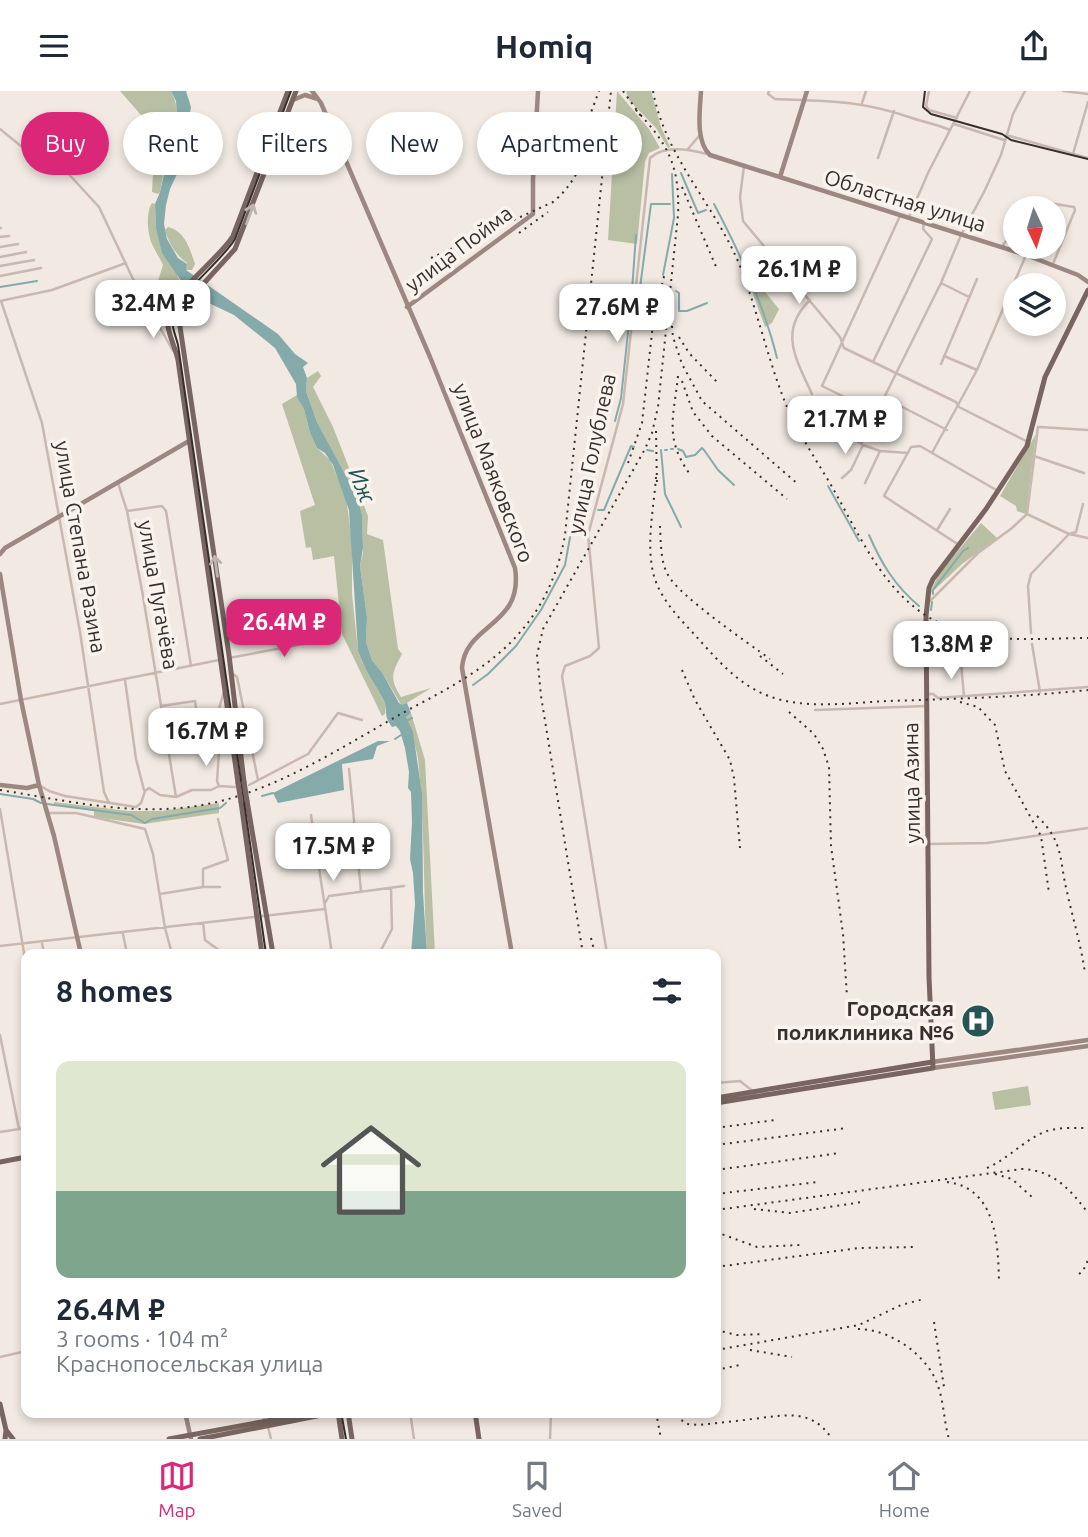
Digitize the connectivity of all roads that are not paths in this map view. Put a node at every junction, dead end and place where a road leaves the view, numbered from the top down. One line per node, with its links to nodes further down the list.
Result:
1 (288, 91): 63 (main road)
2 (296, 91): 15 (main road)
3 (315, 91): 14 (main road, улица Маяковского)
4 (538, 91): 64 (main road, улица Пойма)
5 (701, 91): 24 (main road)
6 (769, 91): 16 (street)
7 (807, 91): 16 (main road)
8 (866, 91): 18 (street)
9 (929, 91): 20 (street)
10 (970, 91): 20 (street)
11 (1025, 91): 25 (street)
12 (1063, 91): 13 (street)
13 (1088, 94)
14 (318, 99): 15 (main road); 64 (main road, улица Маяковского)
15 (292, 100): 81 (main road, one-way to 15)
16 (804, 100): 18 (street); 33 (main road)
17 (1088, 102): 28 (street)
18 (862, 103): 19 (street)
19 (894, 111): 23 (street); 30 (street)
20 (957, 118): 21 (street)
21 (954, 124): 23 (street); 26 (street)
22 (0, 129): 51 (street)
23 (950, 130): 36 (street)
24 (701, 133): 27 (street); 29 (main road)
25 (1006, 135): 26 (street); 28 (street)
26 (1005, 140): 39 (street)
27 (688, 149): 29 (street); 176 (street, улица Голублева)
28 (1073, 154): 31 (street)
29 (710, 155): 32 (main road, Областная улица)
30 (878, 157)
31 (1088, 158)
32 (744, 166): 33 (main road, Областная улица); 61 (street)
33 (780, 177): 35 (main road, Областная улица)
34 (1066, 206): 38 (street)
35 (901, 215): 36 (main road, Областная улица); 66 (street)
36 (909, 218): 37 (main road, Областная улица)
37 (924, 222): 39 (main road, Областная улица); 69 (street)
38 (1066, 232)
39 (961, 235): 44 (main road, Областная улица); 58 (street)
40 (9, 236): 41 (street)
41 (0, 237)
42 (18, 244): 43 (street)
43 (0, 247)
44 (1002, 247)
45 (26, 252): 46 (street)
46 (0, 257)
47 (1024, 259): 71 (street)
48 (1037, 259): 52 (main road, Областная улица)
49 (1055, 259): 52 (street)
50 (34, 260): 53 (street)
51 (126, 263): 62 (street); 65 (street)
52 (1053, 265): 57 (main road, Областная улица)
53 (0, 266)
54 (41, 268): 55 (street)
55 (0, 276)
56 (977, 279): 60 (street)
57 (1088, 282)
58 (941, 283): 60 (street); 72 (street)
59 (1088, 290): 78 (main road, улица Азина)
60 (969, 297): 67 (street)
61 (810, 300): 66 (street); 73 (street)
62 (1, 301): 100 (street, улица Степана Разина)
63 (172, 304): 65 (street); 68 (main road)
64 (407, 307): 175 (main road, улица Маяковского)
65 (150, 309): 68 (street)
66 (841, 344): 69 (street); 77 (street)
67 (944, 356): 70 (street); 71 (street)
68 (177, 359): 82 (main road)
69 (873, 362): 72 (street)
70 (941, 364)
71 (977, 370): 76 (street)
72 (897, 374): 74 (street); 76 (street)
73 (812, 394)
74 (885, 398): 77 (street); 79 (street)
75 (804, 407): 84 (street)
76 (959, 407): 79 (street); 83 (street)
77 (877, 413): 84 (street)
78 (1035, 427): 80 (street); 83 (main road, улица Азина); 89 (street)
79 (947, 430): 88 (street)
80 (1088, 430)
81 (196, 437): 82 (main road); 111 (main road, one-way to 81)
82 (190, 441): 93 (main road); 112 (main road)
83 (1028, 442): 85 (main road, улица Азина)
84 (862, 445): 86 (street); 92 (street)
85 (1025, 449): 90 (street); 95 (main road, улица Азина)
86 (880, 451): 87 (street); 94 (street)
87 (908, 453): 88 (street); 101 (street)
88 (932, 453): 95 (street)
89 (1034, 456): 90 (street); 91 (street)
90 (1033, 465): 99 (street)
91 (1084, 473)
92 (842, 478)
93 (118, 482): 98 (street, улица Пугачёва); 100 (main road)
94 (865, 483)
95 (998, 491): 104 (main road, улица Азина)
96 (1083, 503): 102 (street)
97 (950, 509): 101 (street)
98 (127, 511): 114 (street); 116 (street, улица Пугачёва)
99 (1027, 514): 102 (street); 107 (street)
100 (59, 516): 105 (main road); 119 (street, улица Степана Разина)
101 (937, 530): 104 (street)
102 (1069, 534): 103 (street); 108 (street)
103 (1088, 538)
104 (959, 545): 107 (main road, улица Азина)
105 (0, 554)
106 (0, 574): 124 (main road)
107 (927, 604): 122 (main road, улица Азина)
108 (1031, 633)
109 (335, 638): 111 (street)
110 (1032, 645): 121 (street)
111 (229, 658): 112 (main road); 115 (main road)
112 (219, 660): 114 (street); 120 (main road)
113 (961, 662): 123 (street)
114 (191, 666): 116 (street)
115 (230, 671): 134 (street); 135 (main road)
116 (155, 673): 117 (street); 126 (street, улица Пугачёва)
117 (125, 680): 119 (street); 139 (street)
118 (1088, 687): 121 (street)
119 (88, 688): 124 (street); 142 (street, улица Степана Разина)
120 (225, 688): 129 (street); 131 (main road)
121 (1040, 692): 123 (street)
122 (927, 694): 123 (street); 127 (main road, улица Азина)
123 (964, 697)
124 (21, 700): 125 (street); 137 (main road)
125 (0, 704)
126 (161, 706): 132 (street); 140 (street, улица Пугачёва)
127 (927, 706): 128 (street); 148 (main road, улица Азина)
128 (815, 710)
129 (217, 717): 131 (street); 132 (street)
130 (362, 720): 134 (street)
131 (229, 722): 135 (main road)
132 (219, 749): 138 (street)
133 (349, 769): 153 (street)
134 (258, 780): 135 (street)
135 (242, 784): 138 (street); 141 (main road, bridge)
136 (0, 785): 137 (main road)
137 (38, 785): 142 (street); 144 (main road)
138 (219, 786): 140 (street)
139 (145, 791): 140 (street); 142 (street)
140 (176, 797)
141 (244, 802): 156 (main road); 157 (main road)
142 (109, 803)
143 (0, 809): 163 (street)
144 (47, 813): 154 (street); 161 (main road)
145 (311, 815): 155 (street)
146 (218, 819): 150 (street)
147 (1088, 828): 148 (street)
148 (929, 844): 180 (main road, улица Азина)
149 (404, 886): 152 (street)
150 (203, 887): 151 (street); 154 (street)
151 (220, 887)
152 (391, 888): 153 (street); 174 (street)
153 (361, 891): 155 (street)
154 (160, 894): 159 (street)
155 (325, 907): 156 (street); 173 (street)
156 (267, 916): 157 (street); 172 (main road)
157 (257, 917): 158 (street); 171 (main road)
158 (203, 923): 159 (street); 170 (street)
159 (165, 928): 160 (street); 169 (street)
160 (123, 934): 161 (street); 168 (street)
161 (77, 937): 162 (street); 167 (main road)
162 (41, 942): 163 (street); 166 (street)
163 (23, 943): 164 (street); 165 (street)
164 (0, 946)
165 (24, 949)
166 (43, 949)
167 (80, 949)
168 (126, 949)
169 (171, 949)
170 (217, 949)
171 (261, 949)
172 (272, 949)
173 (331, 949)
174 (382, 949)
175 (511, 949)
176 (606, 949)
177 (0, 1035): 185 (street)
178 (1088, 1040): 180 (main road)
179 (1088, 1046): 180 (main road)
180 (932, 1065): 182 (main road); 183 (main road)
181 (721, 1083): 182 (street)
182 (754, 1092): 184 (main road)
183 (721, 1100)
184 (721, 1100)
185 (19, 1129): 186 (street)
186 (0, 1132)
187 (21, 1158): 188 (main road)
188 (0, 1162)
189 (21, 1352): 190 (street)
190 (0, 1357)
191 (0, 1404): 202 (main road)
192 (186, 1418): 203 (main road)
193 (264, 1418): 201 (street)
194 (293, 1418): 201 (main road)
195 (304, 1418): 201 (main road)
196 (338, 1418): 209 (main road)
197 (349, 1418): 210 (main road)
198 (411, 1418): 211 (street)
199 (476, 1418): 212 (main road)
200 (551, 1418): 213 (street)
201 (266, 1425): 203 (main road); 207 (main road); 208 (street)
202 (6, 1430): 204 (main road); 205 (main road)
203 (191, 1438): 206 (main road)
204 (5, 1439)
205 (13, 1439)
206 (169, 1439)
207 (200, 1439)
208 (271, 1439)
209 (342, 1439)
210 (352, 1439)
211 (414, 1439)
212 (479, 1439)
213 (550, 1439)

